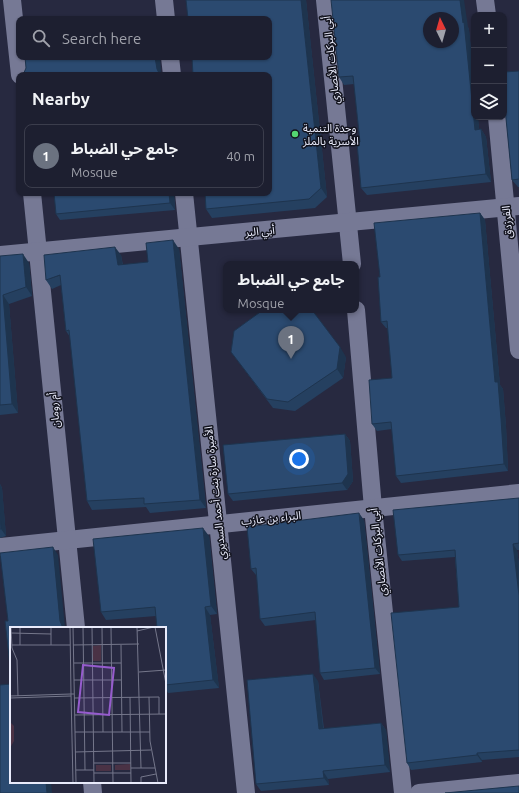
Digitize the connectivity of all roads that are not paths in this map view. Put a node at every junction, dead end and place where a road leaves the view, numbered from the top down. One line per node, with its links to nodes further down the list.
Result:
1 (12, 0): 7 (street)
2 (164, 0): 6 (street)
3 (325, 0): 16 (street, أبي البركات الأنصاري)
4 (485, 0): 5 (street)
5 (487, 12)
6 (166, 16)
7 (16, 38)
8 (18, 60): 10 (street)
9 (170, 60): 11 (street)
10 (20, 72)
11 (172, 72)
12 (498, 120): 15 (street, الفرزدق)
13 (32, 196): 18 (street, أم رومان)
14 (184, 196): 17 (street, الأميرة سارة بنت أحمد السديري)
15 (512, 206): 16 (street, أبي البر); 22 (street, الفرزدق)
16 (348, 223): 17 (street, أبي البر); 20 (street, أبي البركات الأنصاري)
17 (188, 237): 18 (street, أبي البر); 25 (street, الأميرة سارة بنت أحمد السديري)
18 (38, 251): 19 (street, أبي البر); 26 (street, أم رومان)
19 (0, 255)
20 (352, 261)
21 (356, 313): 24 (street, أبي البركات الأنصاري)
22 (519, 350)
23 (519, 493): 24 (street, البراء بن عازب)
24 (373, 508): 25 (street, البراء بن عازب); 33 (street, أبي البركات الأنصاري)
25 (218, 524): 26 (street, البراء بن عازب); 32 (street, الأميرة سارة بنت أحمد السديري)
26 (67, 539): 27 (street, البراء بن عازب); 28 (street, أم رومان)
27 (0, 546)
28 (76, 627)
29 (92, 783): 31 (street)
30 (519, 783): 34 (street)
31 (93, 793)
32 (246, 793)
33 (403, 793)
34 (419, 793)

